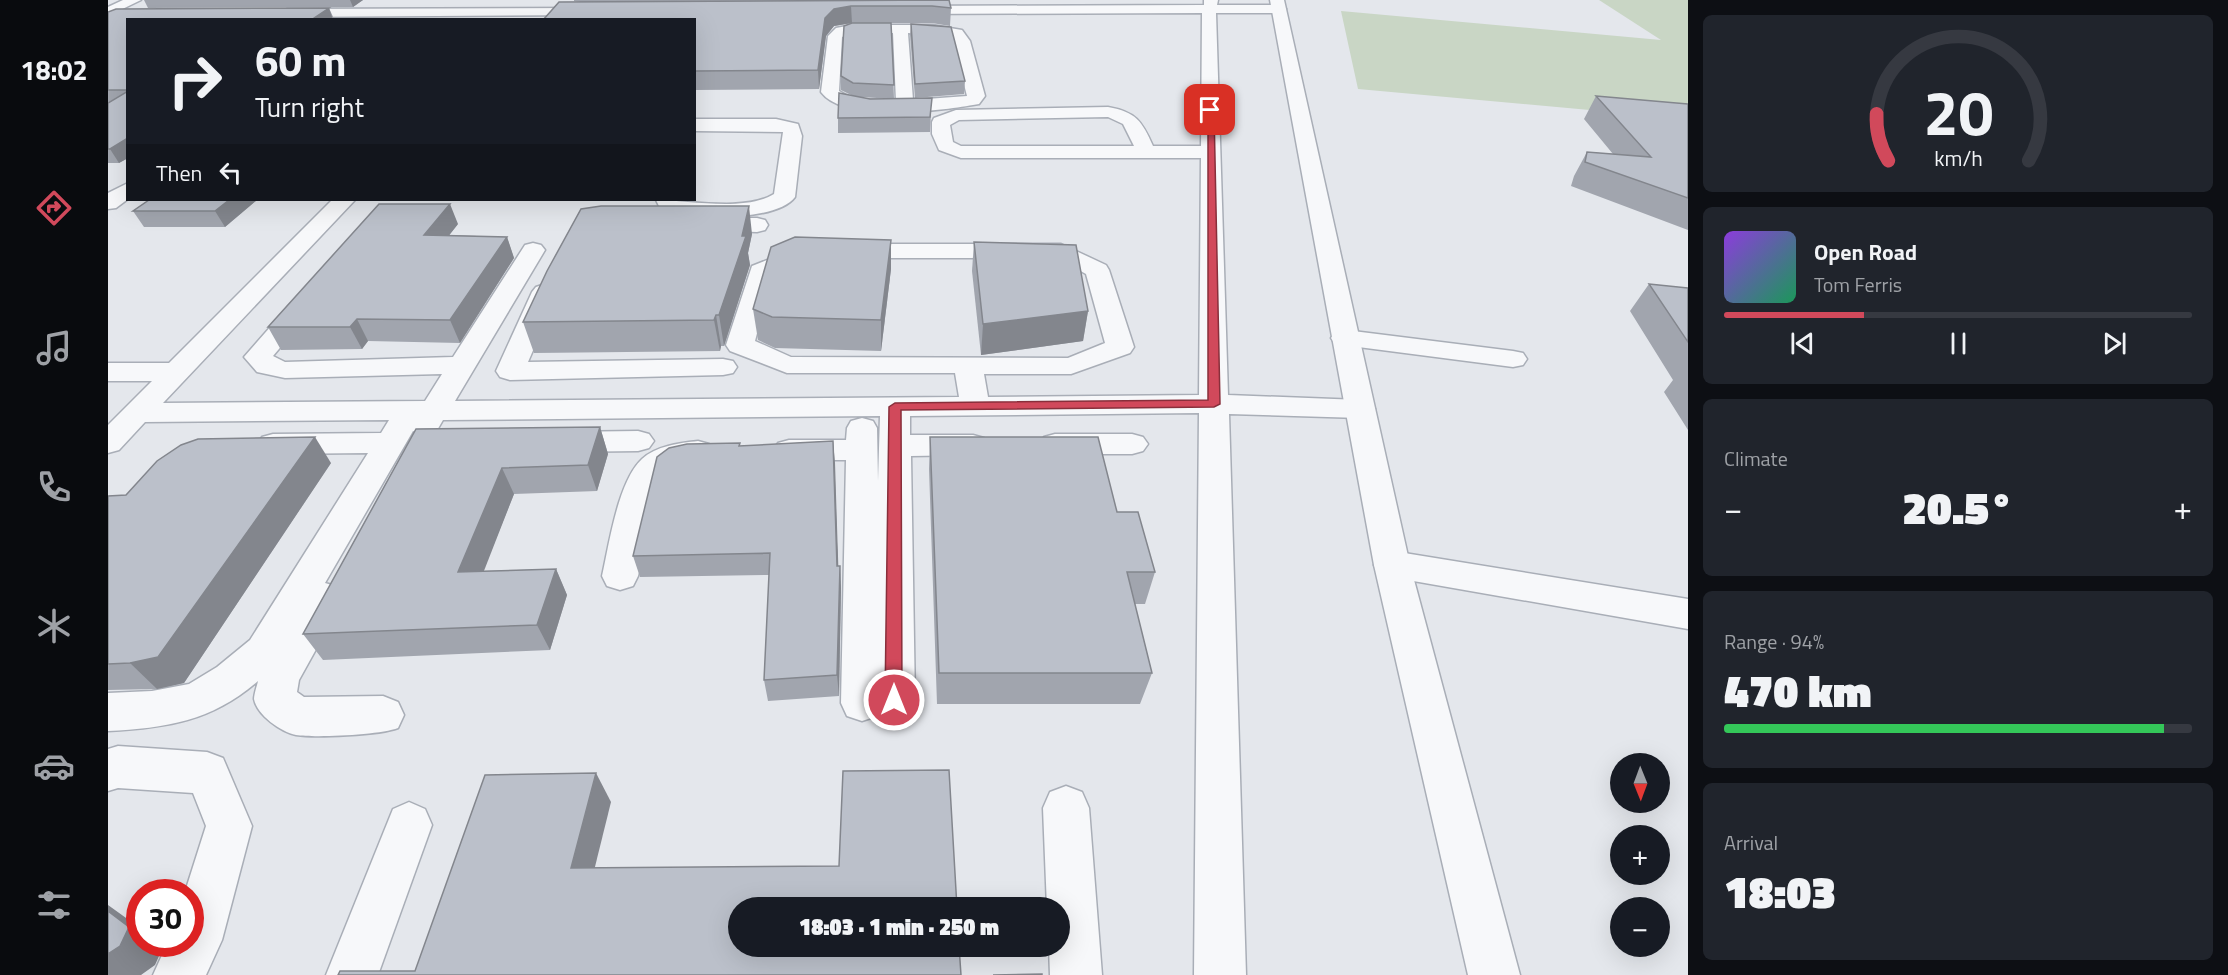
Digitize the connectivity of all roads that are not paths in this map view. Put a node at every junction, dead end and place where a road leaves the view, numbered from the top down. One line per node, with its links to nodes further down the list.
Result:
1 (134, 0): 8 (street)
2 (317, 0): 10 (street)
3 (1211, 4): 4 (street); 6 (street); 19 (street)
4 (1278, 4): 29 (street)
5 (886, 10): 6 (street)
6 (945, 10): 15 (street)
7 (606, 12): 13 (street)
8 (108, 13): 11 (street)
9 (272, 13): 10 (street)
10 (295, 13): 12 (street)
11 (143, 14)
12 (371, 16): 13 (street)
13 (522, 16)
14 (900, 29): 15 (street); 16 (street); 16 (street)
15 (949, 30): 16 (street)
16 (905, 105)
17 (696, 125): 22 (street)
18 (1146, 152): 18 (street); 19 (street)
19 (1211, 152): 37 (street)
20 (126, 190): 23 (street)
21 (343, 201): 36 (street)
22 (667, 201)
23 (108, 203)
24 (654, 225): 25 (street)
25 (757, 225)
26 (533, 250): 31 (street)
27 (556, 268): 34 (street)
28 (320, 286): 31 (street)
29 (1345, 338): 30 (street); 40 (street)
30 (1513, 359)
31 (462, 365): 43 (street)
32 (968, 365): 32 (street); 38 (street)
33 (723, 367): 34 (street)
34 (510, 370): 41 (street)
35 (108, 372): 36 (street)
36 (177, 372): 42 (street)
37 (1214, 404): 38 (street); 40 (street); 64 (street)
38 (975, 406): 39 (street)
39 (879, 407): 41 (street); 49 (street)
40 (1360, 409): 52 (street)
41 (490, 410): 43 (street)
42 (137, 413): 43 (street); 46 (street)
43 (420, 430): 48 (street); 56 (street); 57 (street)
44 (638, 441): 45 (street)
45 (532, 442)
46 (108, 443)
47 (1132, 444): 49 (street)
48 (241, 446)
49 (878, 448): 51 (street); 55 (street)
50 (728, 450): 53 (street)
51 (762, 450)
52 (1392, 565): 54 (street); 65 (street)
53 (620, 576)
54 (1688, 614)
55 (878, 702)
56 (108, 712)
57 (383, 715)
58 (108, 770): 61 (street)
59 (1066, 808): 63 (street)
60 (409, 825): 62 (street)
61 (179, 975)
62 (352, 975)
63 (1076, 975)
64 (1220, 975)
65 (1494, 975)

